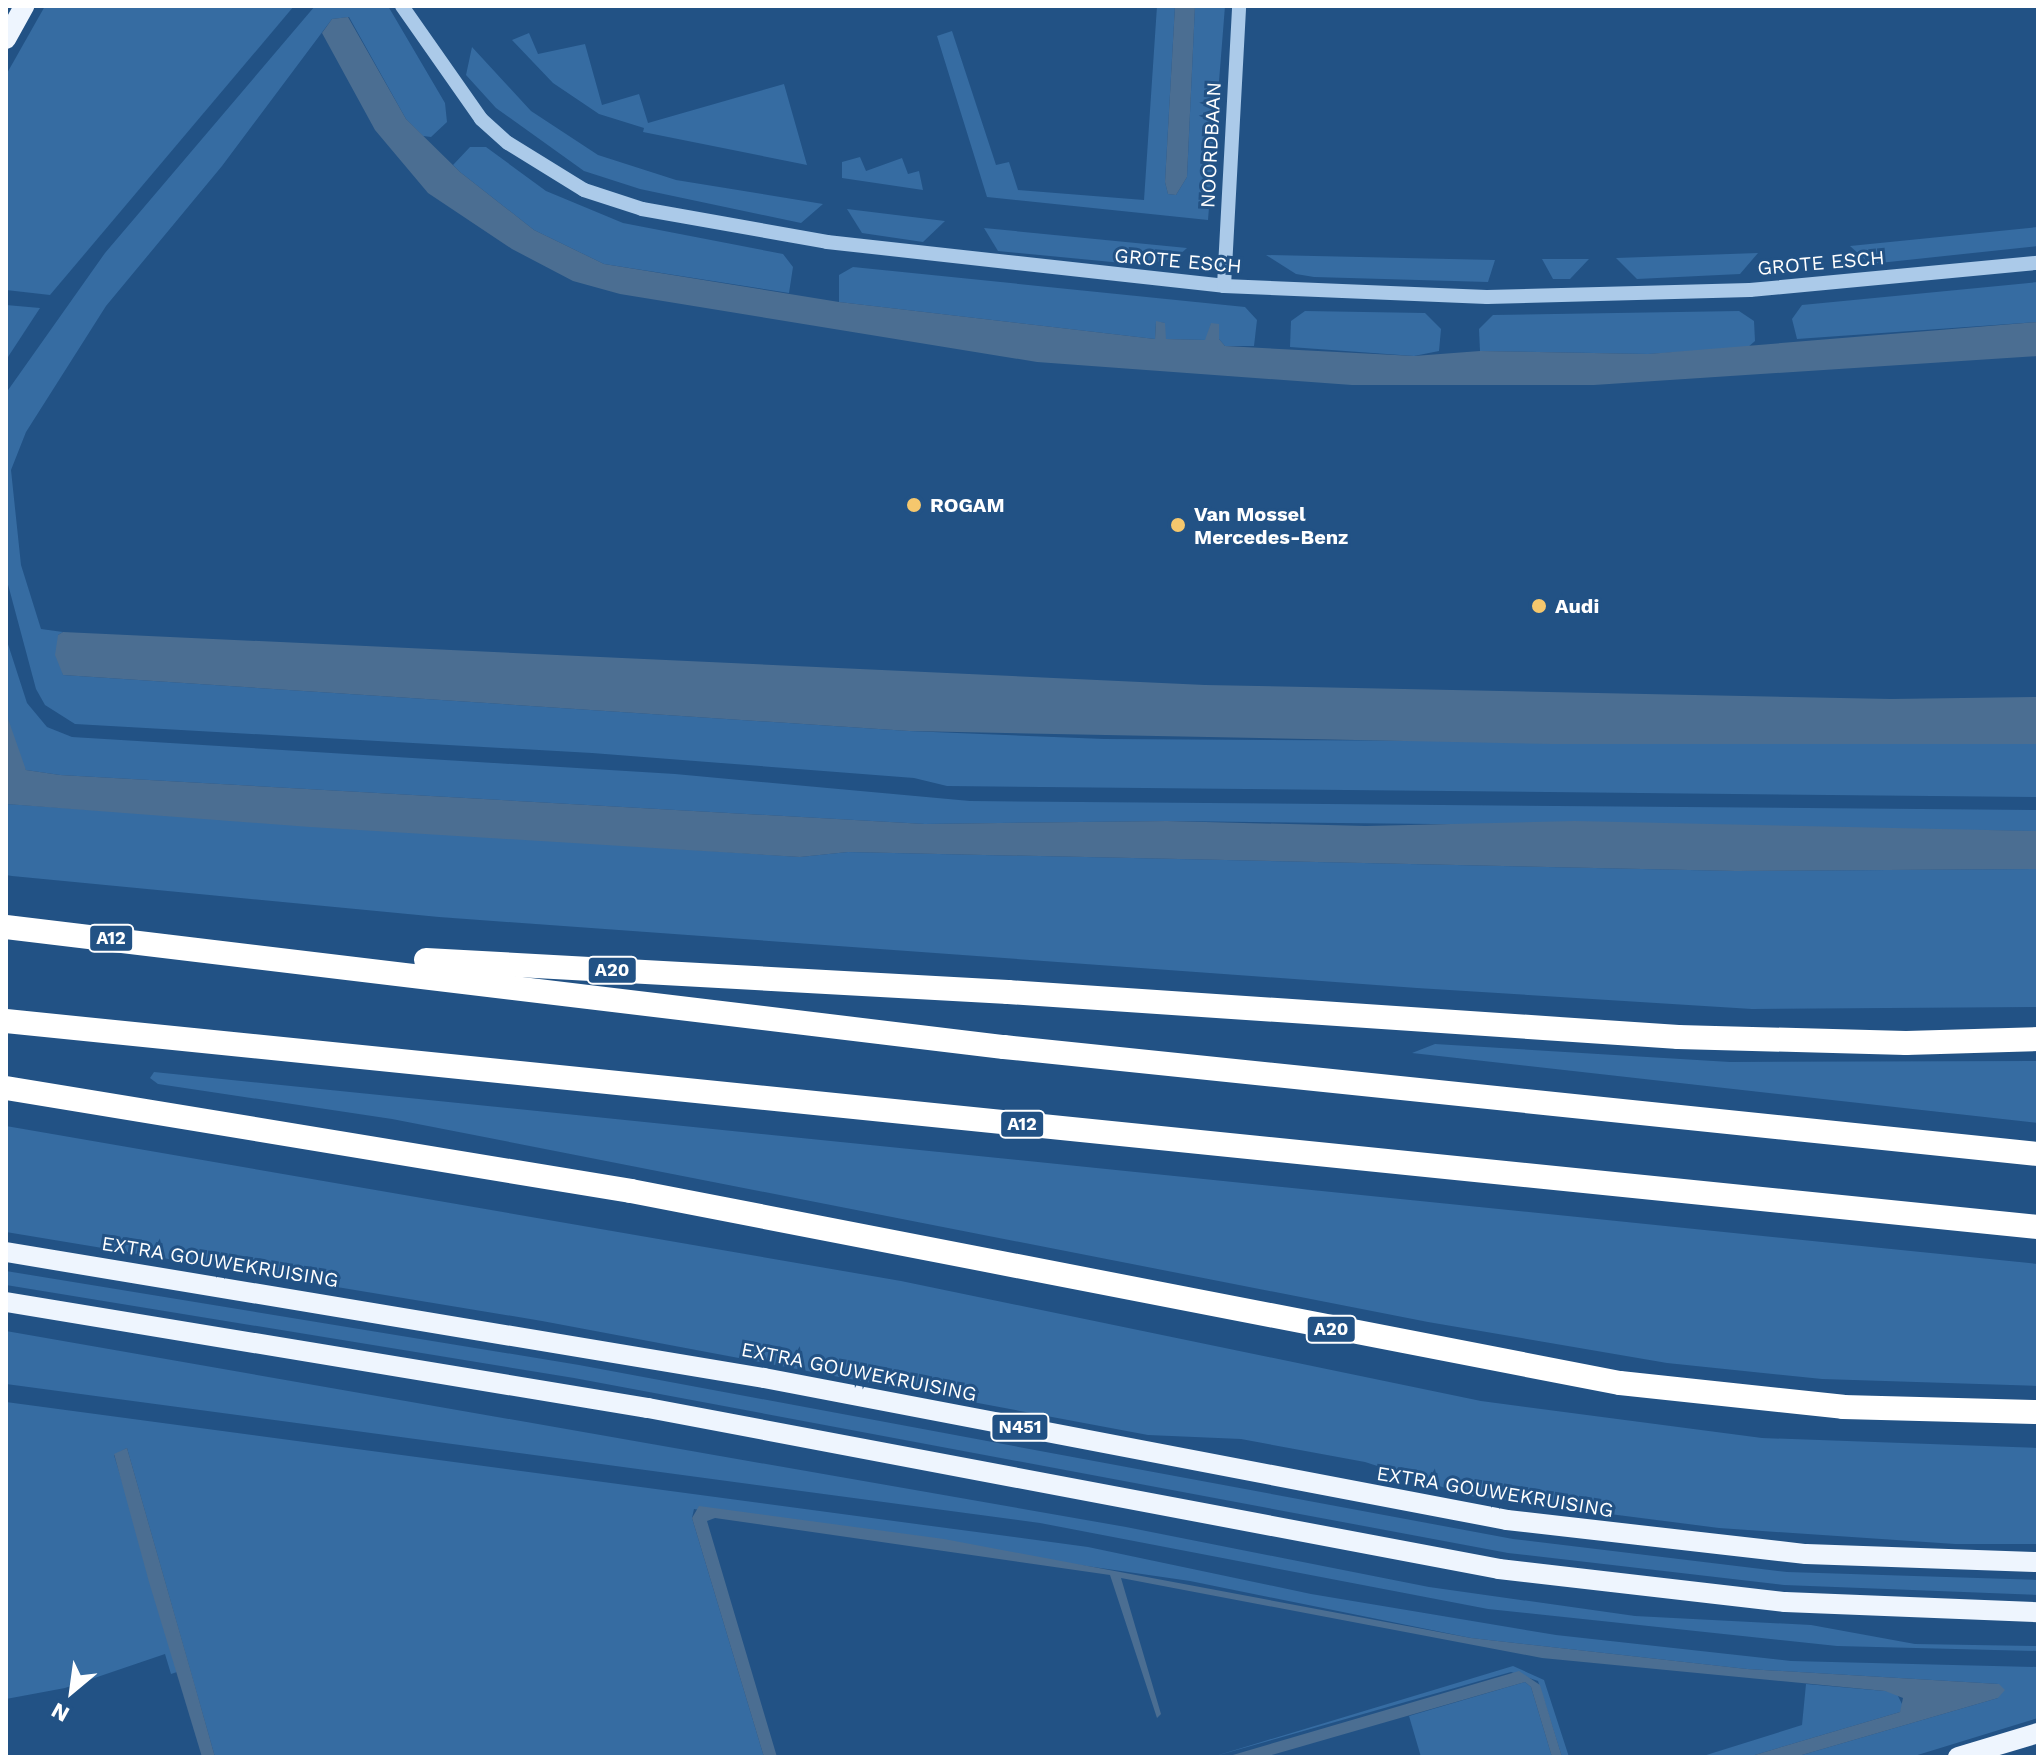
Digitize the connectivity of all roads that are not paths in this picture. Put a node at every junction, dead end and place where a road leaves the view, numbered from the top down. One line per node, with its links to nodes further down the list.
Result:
1 (24, 6): 4 (main road)
2 (402, 6): 6 (street, GROTE ESCH)
3 (1239, 6): 6 (street, NOORDBAAN)
4 (6, 39)
5 (2038, 263): 6 (street, GROTE ESCH)
6 (1224, 286)
7 (6, 927): 8 (highway, A12)
8 (216, 948): 10 (highway, A20); 12 (highway, A12)
9 (6, 1021): 13 (highway, A12)
10 (2038, 1039)
11 (6, 1088): 16 (highway, A20)
12 (2038, 1154)
13 (2038, 1227)
14 (6, 1252): 17 (main road, EXTRA GOUWEKRUISING / N451)
15 (6, 1302): 18 (main road)
16 (2038, 1412)
17 (2038, 1562)
18 (2038, 1612)
19 (2038, 1733): 20 (main road)
20 (1958, 1757)

